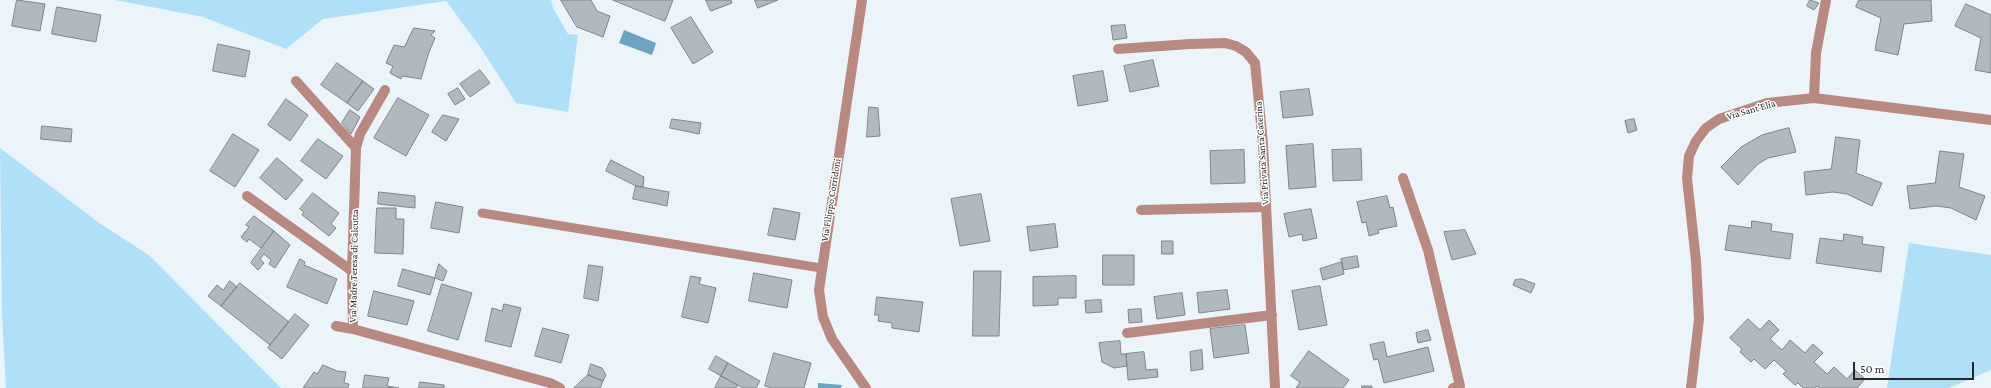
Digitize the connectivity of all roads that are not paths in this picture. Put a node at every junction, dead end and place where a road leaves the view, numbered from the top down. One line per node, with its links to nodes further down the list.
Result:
1 (862, 0): 14 (street, Via Filippo Corridoni)
2 (1826, 0): 6 (street)
3 (1118, 49): 11 (street, Via Privata Santa Caterina)
4 (296, 81): 8 (street)
5 (385, 90): 8 (street, Via Madre Teresa di Calcutta)
6 (1814, 98): 7 (street, Via Sant'Elia); 24 (street, Via Sant'Elia)
7 (1991, 120)
8 (356, 148): 15 (street, Via Madre Teresa di Calcutta)
9 (1403, 178): 23 (street)
10 (247, 196): 15 (street)
11 (1266, 207): 12 (street); 16 (street, Via Privata Santa Caterina)
12 (1141, 210)
13 (482, 213): 14 (lane)
14 (821, 268): 21 (street, Via Filippo Corridoni)
15 (352, 271): 18 (street, Via Madre Teresa di Calcutta)
16 (1272, 315): 19 (street); 22 (street, Via Privata Santa Caterina)
17 (336, 326): 18 (street)
18 (353, 329): 20 (street, Via Madre Teresa di Calcutta)
19 (1127, 333)
20 (560, 388)
21 (866, 388)
22 (1275, 388)
23 (1453, 388)
24 (1691, 388)

